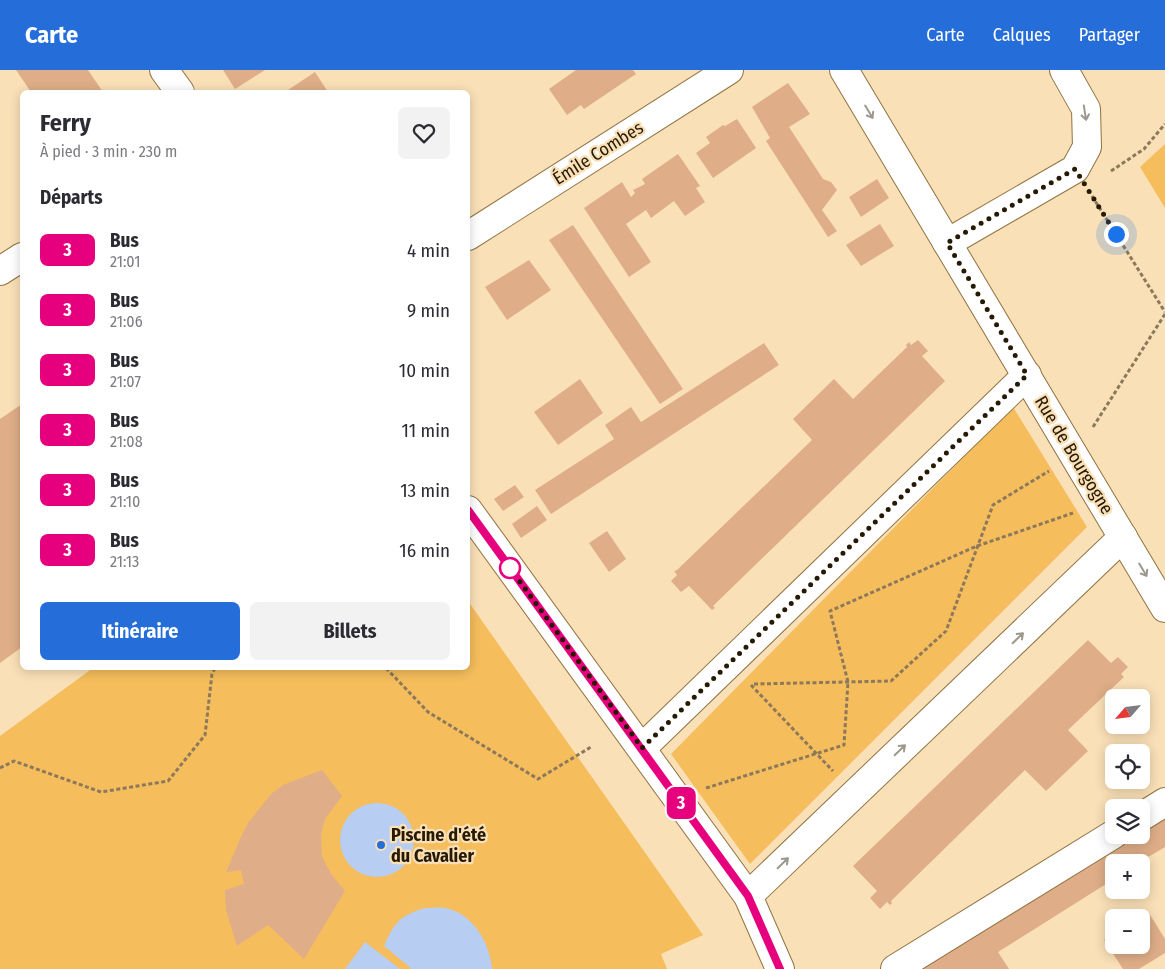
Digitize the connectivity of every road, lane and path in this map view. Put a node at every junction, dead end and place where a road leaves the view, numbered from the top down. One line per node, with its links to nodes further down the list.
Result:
1 (164, 70): 5 (street)
2 (729, 70): 8 (street, Émile Combes)
3 (844, 70): 9 (street, Rue de Bourgogne, one-way to 9)
4 (1064, 70): 7 (street, one-way to 7)
5 (179, 90)
6 (1165, 124): 7 (path)
7 (1081, 178): 9 (street); 12 (path)
8 (470, 235)
9 (947, 243): 13 (street, Rue de Bourgogne)
10 (20, 258): 11 (street)
11 (0, 271)
12 (1165, 313): 14 (path)
13 (1027, 375): 14 (street, Rue de Bourgogne); 24 (street)
14 (1075, 456): 15 (street, Rue de Bourgogne); 18 (path)
15 (1103, 502): 17 (street, Rue de Bourgogne); 18 (path)
16 (470, 513): 24 (street)
17 (1123, 537): 19 (street, Rue de Bourgogne, one-way to 19); 27 (street, one-way to 17)
18 (977, 546): 22 (path); 22 (path)
19 (1165, 608)
20 (214, 670): 26 (path)
21 (388, 670): 23 (path)
22 (848, 682): 25 (path); 25 (path)
23 (591, 746)
24 (642, 748): 28 (street)
25 (816, 753): 27 (path); 28 (path)
26 (0, 768)
27 (855, 793): 32 (street, one-way to 27)
28 (677, 797): 32 (street)
29 (1165, 802): 30 (street)
30 (1150, 811)
31 (1105, 840): 34 (street)
32 (748, 896): 33 (street)
33 (780, 969)
34 (894, 969)

